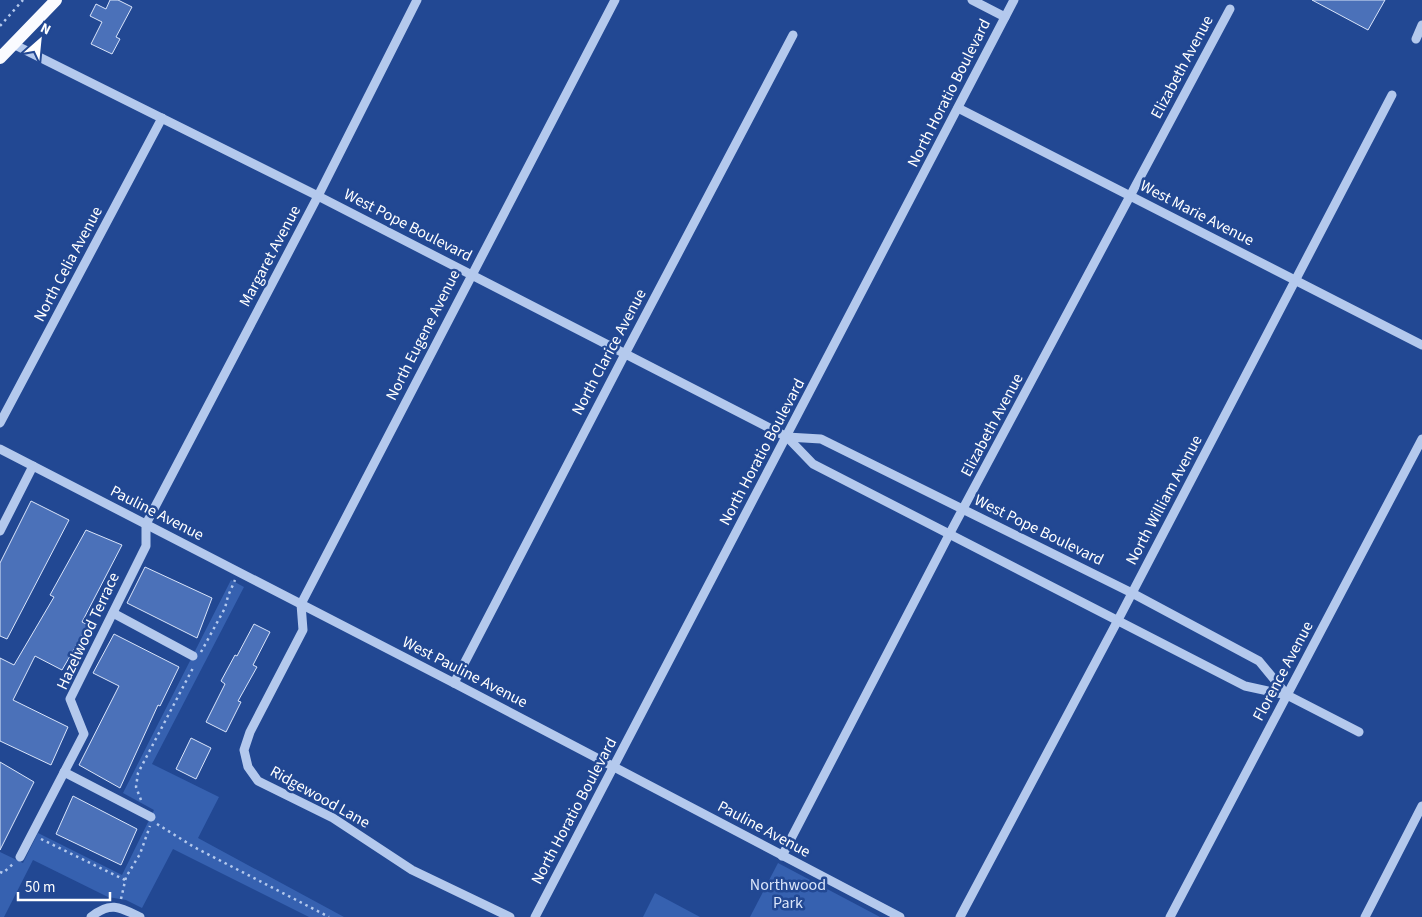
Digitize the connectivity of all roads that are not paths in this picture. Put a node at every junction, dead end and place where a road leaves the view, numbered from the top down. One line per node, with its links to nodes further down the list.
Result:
1 (56, 0): 11 (main road)
2 (417, 0): 16 (street, Margaret Avenue)
3 (615, 0): 18 (street, North Eugene Avenue)
4 (972, 0): 7 (street)
5 (1014, 0): 7 (street, North Horatio Boulevard)
6 (1230, 9): 17 (street, Elizabeth Avenue)
7 (1005, 17): 14 (street, North Horatio Boulevard)
8 (1422, 25): 10 (street)
9 (793, 35): 21 (street, North Clarice Avenue)
10 (1416, 39)
11 (13, 44): 12 (main road); 15 (street, West Pope Boulevard)
12 (0, 58)
13 (1392, 95): 19 (street, North William Avenue)
14 (958, 108): 17 (street, West Marie Avenue); 23 (street, North Horatio Boulevard)
15 (162, 118): 16 (street, West Pope Boulevard); 22 (street, North Celia Avenue)
16 (318, 196): 18 (street, West Pope Boulevard); 28 (street, Margaret Avenue)
17 (1131, 196): 19 (street, West Marie Avenue); 27 (street, Elizabeth Avenue)
18 (471, 275): 21 (street, West Pope Boulevard); 32 (street, North Eugene Avenue)
19 (1296, 280): 20 (street, West Marie Avenue); 31 (street, North William Avenue)
20 (1422, 345)
21 (625, 354): 23 (street, West Pope Boulevard); 36 (street, North Clarice Avenue)
22 (0, 423)
23 (787, 437): 27 (street, West Pope Boulevard); 30 (street, West Pope Boulevard); 39 (street, North Horatio Boulevard)
24 (1422, 439): 37 (street, Florence Avenue)
25 (0, 449): 26 (street, Pauline Avenue)
26 (33, 466): 28 (street, Pauline Avenue); 29 (street)
27 (964, 509): 30 (street, Elizabeth Avenue); 31 (street, West Pope Boulevard)
28 (146, 524): 32 (street, Pauline Avenue); 33 (street, Hazelwood Terrace)
29 (0, 531)
30 (950, 534): 34 (street, West Pope Boulevard); 43 (street, Elizabeth Avenue)
31 (1132, 593): 34 (street, North William Avenue); 37 (street, West Pope Boulevard)
32 (301, 604): 36 (street, West Pauline Avenue); 47 (street, Ridgewood Lane)
33 (112, 613): 35 (street); 40 (street, Hazelwood Terrace)
34 (1118, 620): 37 (street, West Pope Boulevard); 50 (street, North William Avenue)
35 (193, 656)
36 (454, 683): 39 (street, West Pauline Avenue)
37 (1287, 695): 38 (street, West Pope Boulevard); 51 (street, Florence Avenue)
38 (1359, 732)
39 (615, 767): 43 (street, Pauline Avenue); 48 (street, North Horatio Boulevard)
40 (64, 772): 42 (street); 44 (street, Hazelwood Terrace)
41 (1422, 806): 52 (street)
42 (152, 818)
43 (782, 856): 49 (street, Pauline Avenue)
44 (20, 857)
45 (91, 917): 46 (street)
46 (140, 917)
47 (510, 917)
48 (535, 917)
49 (900, 917)
50 (960, 917)
51 (1170, 917)
52 (1366, 917)

